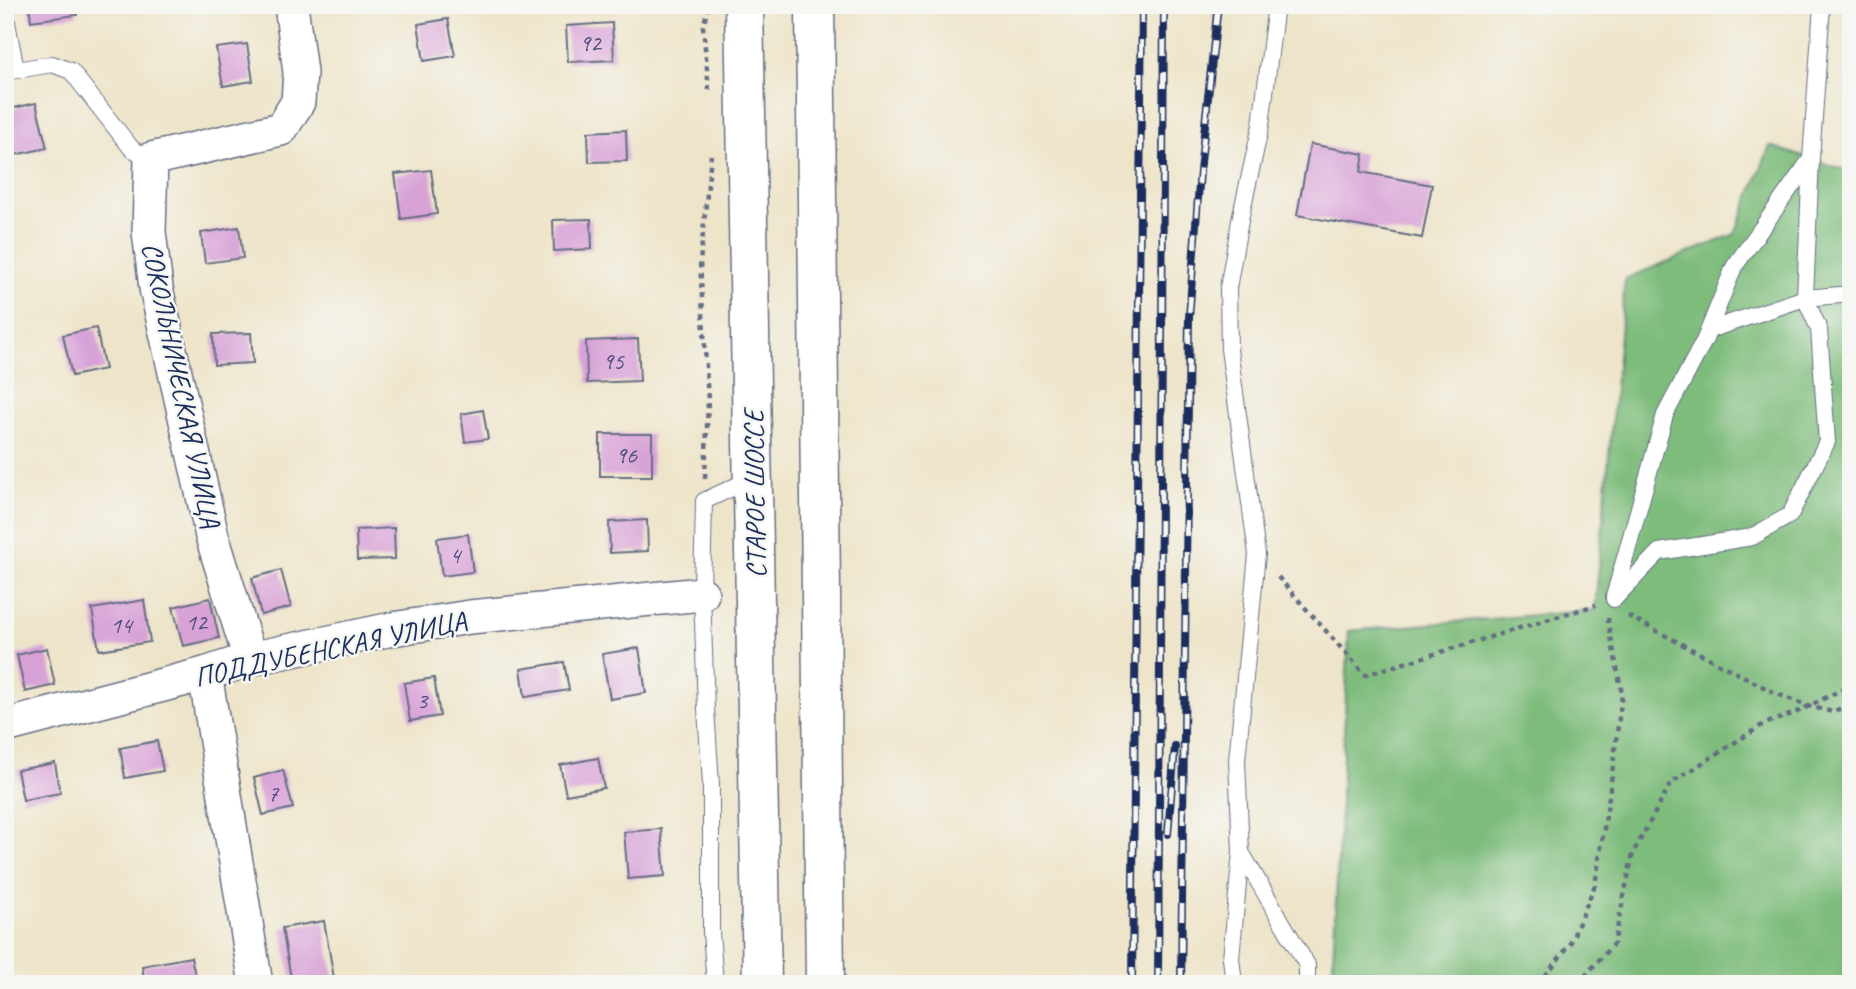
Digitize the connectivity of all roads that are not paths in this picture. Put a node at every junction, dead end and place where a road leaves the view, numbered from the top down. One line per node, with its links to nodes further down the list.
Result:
1 (291, 5): 8 (street)
2 (744, 5): 13 (highway, СТАРОЕ ШОССЕ)
3 (815, 5): 22 (highway)
4 (1276, 5): 18 (lane)
5 (1822, 5): 9 (lane)
6 (5, 12): 7 (lane)
7 (10, 71): 8 (lane)
8 (150, 159): 15 (street, СОКОЛЬНИЧЕСКАЯ УЛИЦА)
9 (1811, 159): 11 (lane); 12 (lane)
10 (1851, 294): 11 (lane)
11 (1805, 298): 12 (lane); 12 (lane)
12 (1709, 330)
13 (754, 478): 14 (lane); 21 (highway, СТАРОЕ ШОССЕ)
14 (702, 594): 15 (street, ПОДДУБЕНСКАЯ УЛИЦА); 20 (lane)
15 (250, 659): 16 (street, ПОДДУБЕНСКАЯ УЛИЦА)
16 (205, 674): 17 (street, ПОДДУБЕНСКАЯ УЛИЦА); 19 (street)
17 (5, 726)
18 (1241, 852): 23 (lane); 24 (lane)
19 (256, 984)
20 (715, 984)
21 (762, 984)
22 (825, 984)
23 (1234, 984)
24 (1307, 984)

